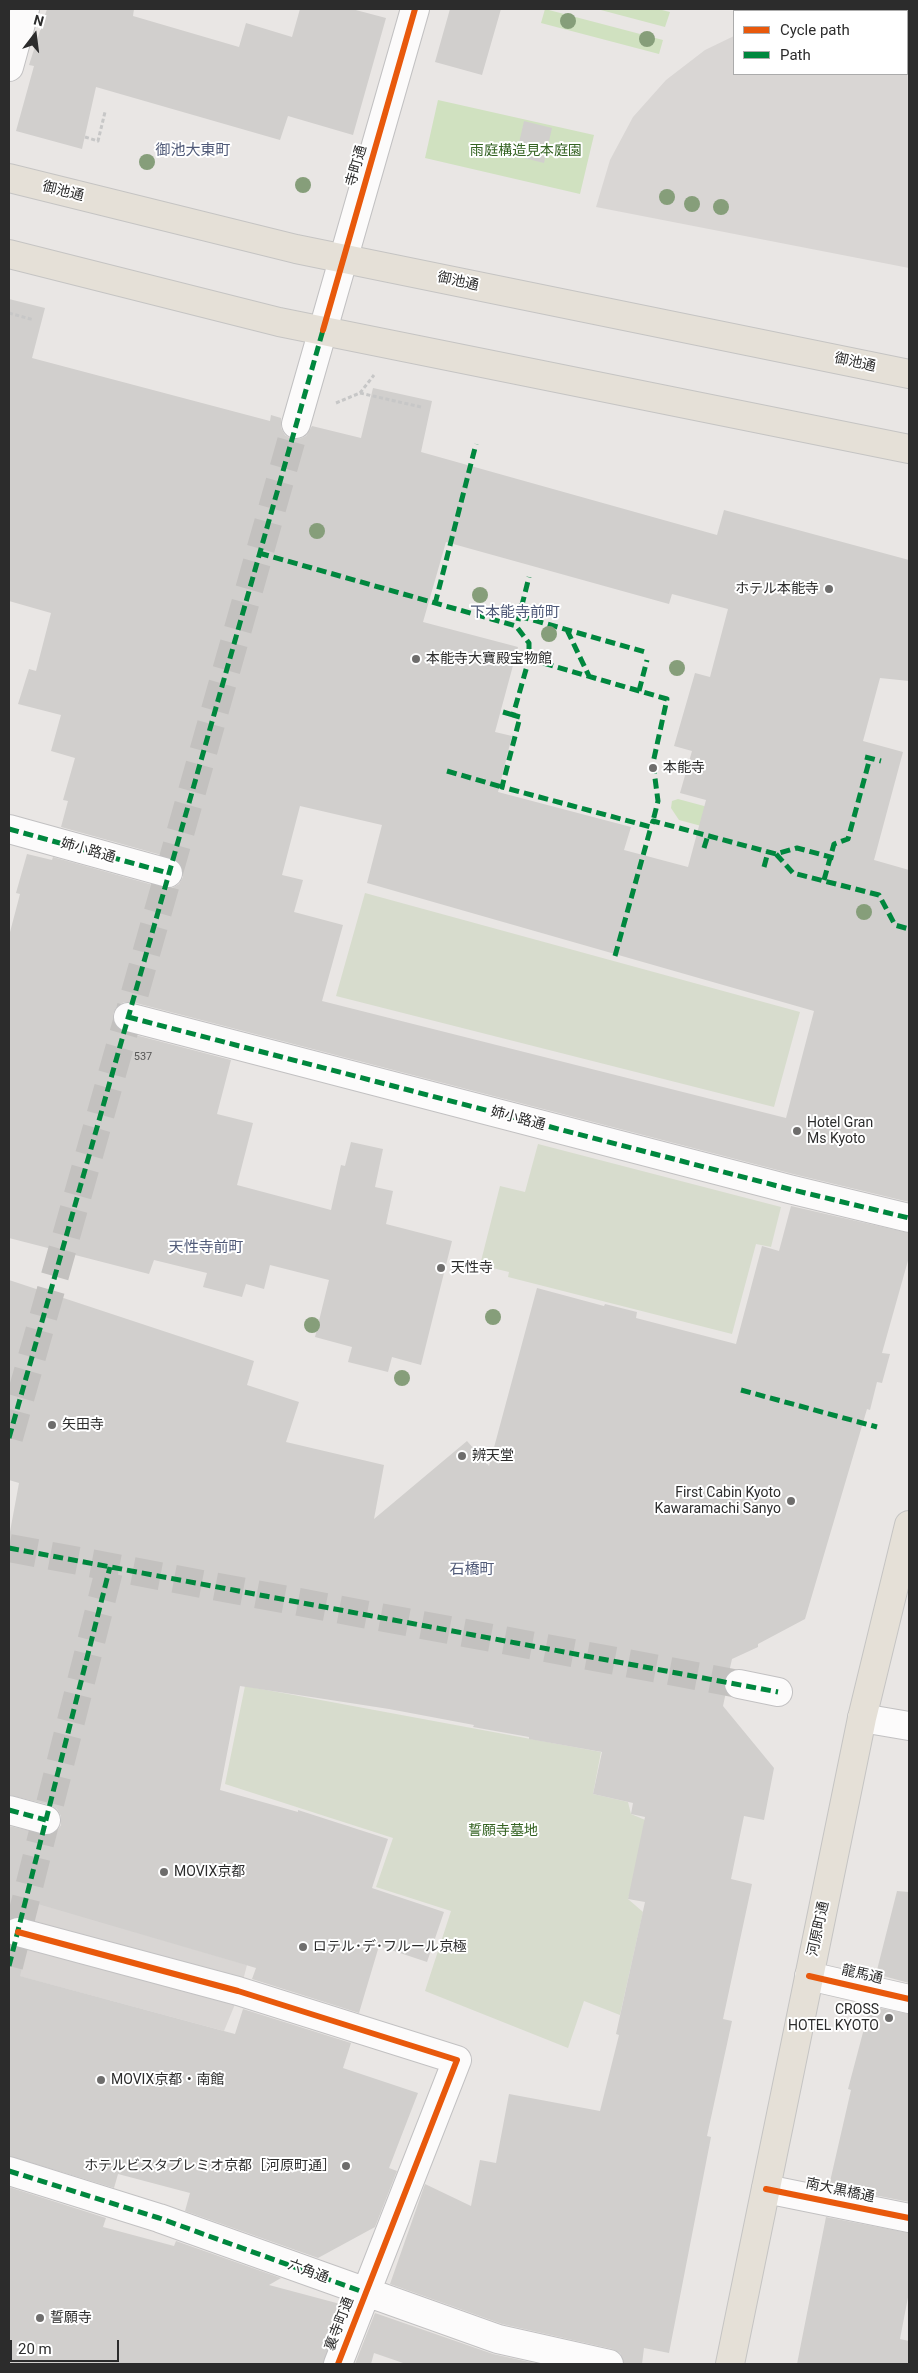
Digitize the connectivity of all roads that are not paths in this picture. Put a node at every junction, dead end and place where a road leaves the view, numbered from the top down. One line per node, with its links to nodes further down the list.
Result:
1 (25, 9): 3 (street)
2 (415, 9): 6 (street, 寺町通)
3 (9, 67)
4 (9, 178): 6 (main road, 御池通)
5 (9, 254): 7 (main road)
6 (342, 259): 7 (street, 寺町通); 8 (main road, 御池通)
7 (323, 330): 9 (street, 寺町通); 10 (main road)
8 (909, 374)
9 (296, 424)
10 (909, 449)
11 (9, 828): 12 (street, 姉小路通)
12 (168, 874)
13 (128, 1017): 14 (street, 姉小路通)
14 (909, 1218)
15 (909, 1525): 18 (main road, 河原町通)
16 (739, 1684): 17 (street)
17 (778, 1692)
18 (862, 1718): 19 (street); 23 (main road, 河原町通)
19 (909, 1726)
20 (9, 1810): 21 (street)
21 (46, 1820)
22 (18, 1932): 28 (street, 裏寺町通)
23 (809, 1976): 24 (street, 龍馬通); 26 (main road, 河原町通)
24 (909, 1999)
25 (9, 2172): 28 (street, 六角通)
26 (766, 2189): 27 (street, 南大黒橋通); 31 (main road, 河原町通)
27 (909, 2218)
28 (366, 2293): 29 (street, 裏寺町通); 30 (street, 六角通)
29 (338, 2364)
30 (609, 2364)
31 (730, 2364)

